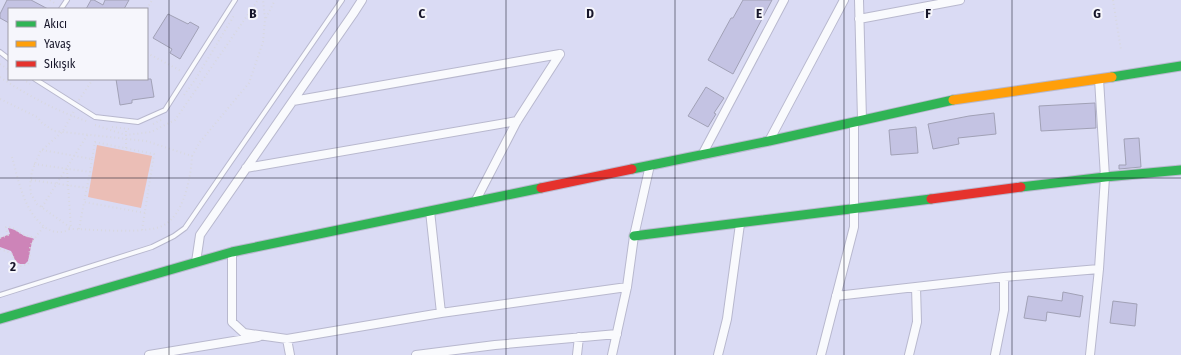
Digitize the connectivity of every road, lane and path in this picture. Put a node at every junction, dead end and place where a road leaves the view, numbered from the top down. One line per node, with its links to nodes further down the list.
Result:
1 (235, 0): 20 (lane)
2 (258, 0): 27 (path)
3 (263, 0): 13 (path)
4 (275, 0): 13 (path)
5 (342, 0): 88 (lane)
6 (362, 0): 31 (street)
7 (784, 0): 51 (street)
8 (844, 0): 48 (street)
9 (859, 0): 14 (street)
10 (960, 0): 14 (street)
11 (1112, 0): 15 (path)
12 (236, 13): 26 (path)
13 (265, 19): 53 (path)
14 (859, 19): 39 (street)
15 (1121, 50)
16 (0, 52): 18 (lane)
17 (148, 54): 20 (path)
18 (8, 58)
19 (1181, 66): 22 (main road)
20 (188, 75): 38 (lane)
21 (0, 77): 35 (path)
22 (1099, 79): 39 (main road); 62 (street)
23 (24, 80): 28 (path)
24 (37, 80): 32 (lane)
25 (91, 80): 32 (path)
26 (194, 80): 27 (path); 29 (path)
27 (199, 84): 46 (path)
28 (34, 87)
29 (182, 97)
30 (0, 99): 44 (path)
31 (293, 101): 37 (street); 59 (street)
32 (76, 105): 35 (path); 38 (lane)
33 (72, 108): 34 (path)
34 (78, 112)
35 (72, 116): 44 (path); 46 (path)
36 (164, 118): 41 (path)
37 (517, 120): 59 (street); 68 (street)
38 (126, 121): 43 (path)
39 (858, 121): 48 (main road); 70 (street)
40 (97, 123): 43 (path)
41 (152, 124)
42 (133, 128): 43 (path)
43 (126, 129): 46 (path)
44 (63, 131): 45 (path); 50 (path)
45 (88, 134): 47 (path); 52 (path)
46 (126, 136): 47 (path)
47 (126, 139): 49 (path); 53 (path)
48 (769, 141): 51 (main road)
49 (126, 148): 55 (path); 72 (path)
50 (42, 150): 52 (path); 56 (path)
51 (702, 155): 57 (main road)
52 (74, 156): 55 (path); 58 (path)
53 (192, 156): 77 (path)
54 (12, 157): 74 (path)
55 (92, 159): 61 (path)
56 (34, 164): 58 (path); 63 (path)
57 (650, 165): 68 (main road); 78 (street)
58 (67, 168): 61 (path); 64 (path); 65 (path)
59 (246, 168): 83 (street)
60 (1181, 170): 62 (main road)
61 (90, 172): 66 (path)
62 (1105, 178): 70 (main road); 84 (street)
63 (30, 180): 64 (path); 69 (path)
64 (56, 184): 65 (path); 69 (path)
65 (68, 185): 66 (path); 75 (path)
66 (87, 188): 67 (path)
67 (84, 202): 72 (path); 76 (path)
68 (475, 202): 71 (main road)
69 (42, 207): 75 (path)
70 (854, 208): 73 (main road); 89 (street)
71 (430, 211): 82 (main road); 90 (street)
72 (145, 213): 77 (path)
73 (740, 224): 78 (main road); 101 (street)
74 (44, 226): 75 (path); 80 (path)
75 (70, 229): 76 (path)
76 (79, 229): 77 (path)
77 (142, 230)
78 (634, 236): 87 (street)
79 (0, 238): 80 (path)
80 (35, 238): 81 (path)
81 (0, 249)
82 (232, 252): 83 (main road); 93 (street)
83 (196, 262): 91 (main road)
84 (1099, 269): 85 (street); 105 (street)
85 (1004, 276): 86 (street); 104 (street)
86 (916, 287): 89 (street); 103 (street)
87 (627, 288): 90 (street); 92 (street)
88 (0, 295)
89 (836, 296): 102 (street)
90 (441, 313): 95 (street)
91 (0, 319)
92 (617, 334): 94 (street); 100 (street)
93 (266, 336): 95 (street); 96 (street)
94 (579, 337): 98 (street); 99 (street)
95 (287, 339): 97 (street)
96 (149, 355)
97 (290, 355)
98 (416, 355)
99 (577, 355)
100 (612, 355)
101 (718, 355)
102 (821, 355)
103 (910, 355)
104 (995, 355)
105 (1090, 355)

